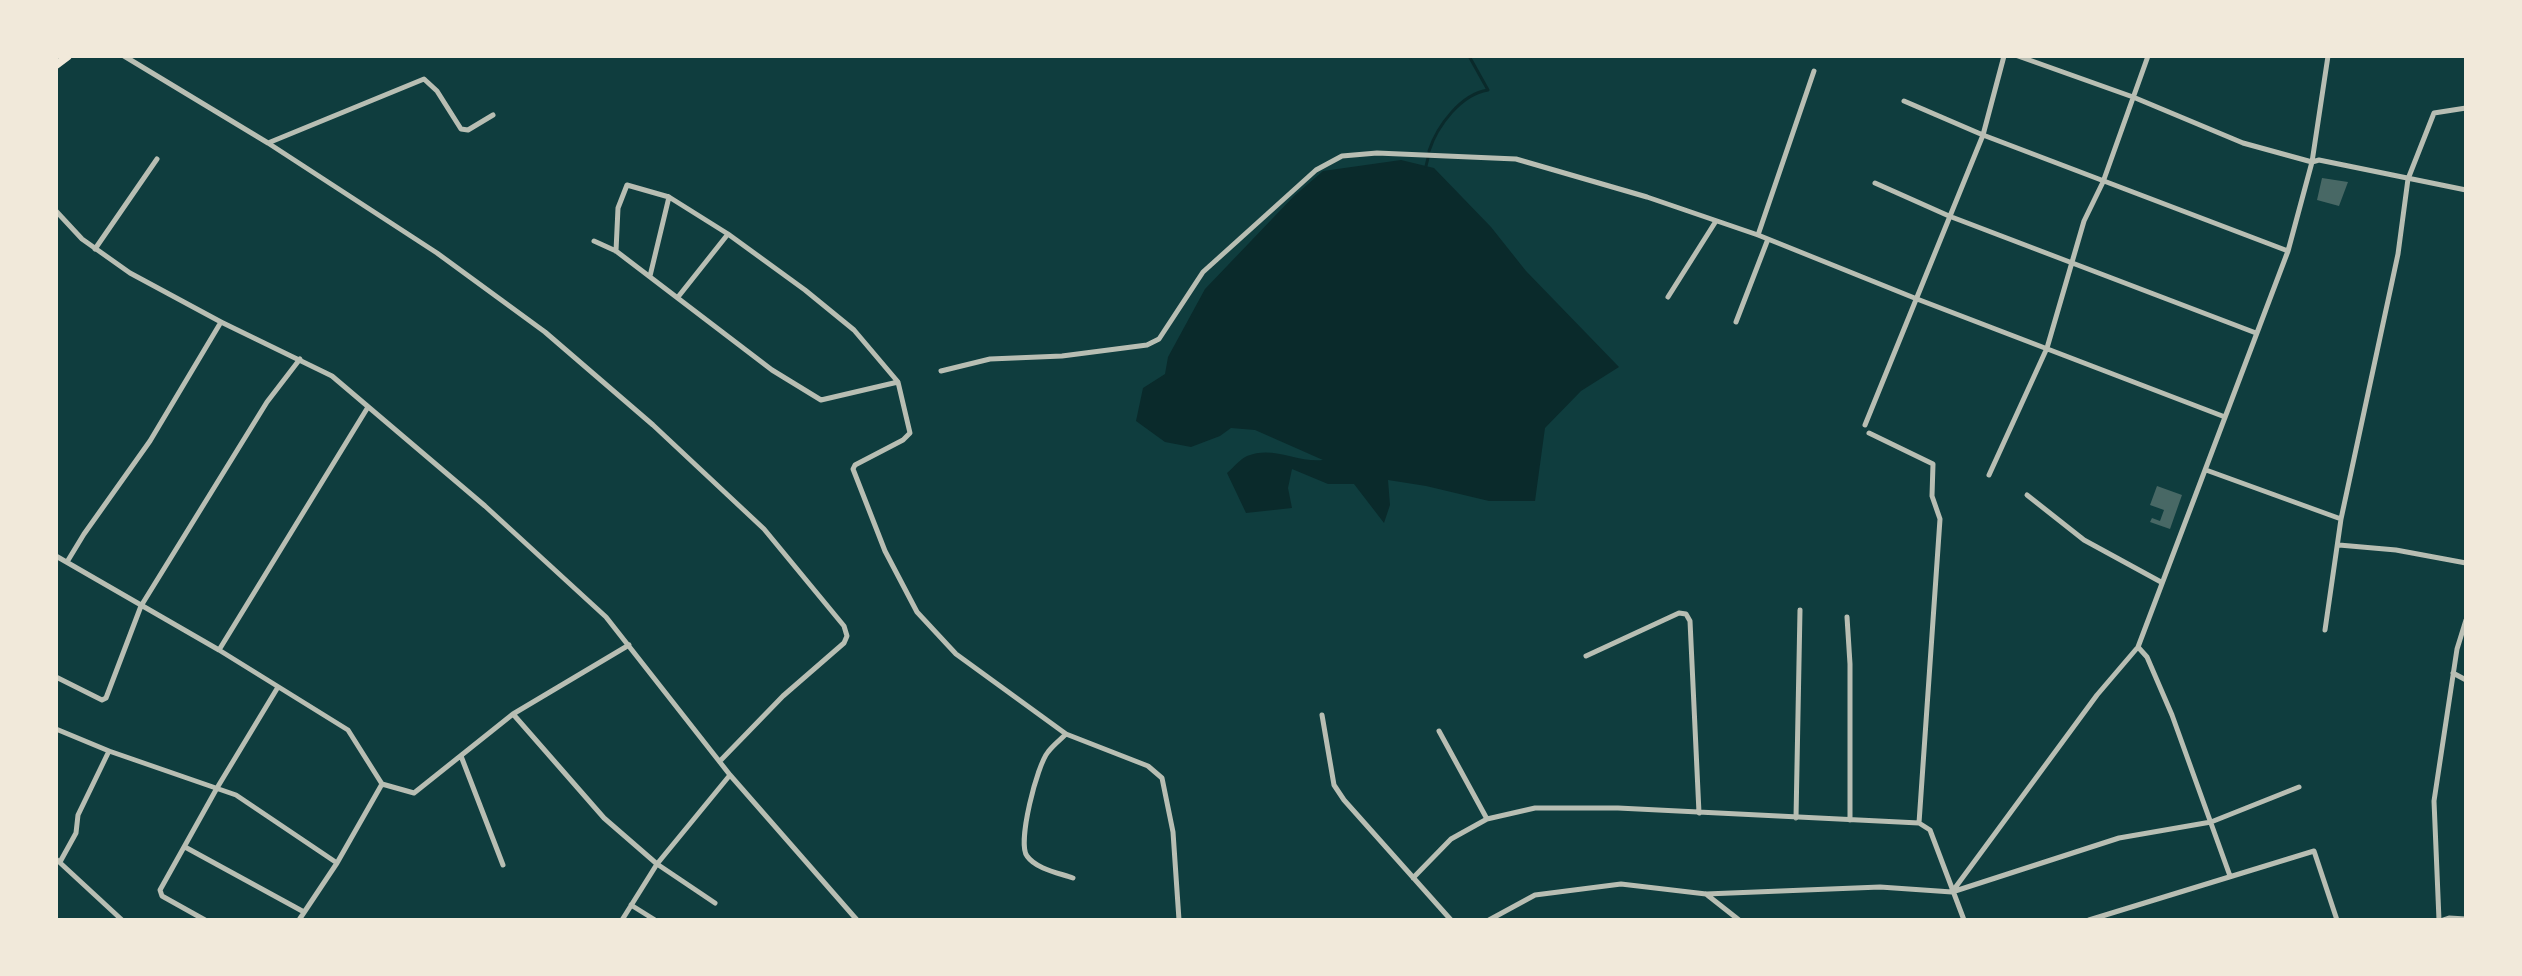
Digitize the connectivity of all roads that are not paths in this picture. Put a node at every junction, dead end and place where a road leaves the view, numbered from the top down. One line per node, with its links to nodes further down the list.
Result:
1 (68, 56): 7 (main road)
2 (124, 56): 14 (street)
3 (2004, 56): 13 (street)
4 (2018, 56): 9 (street)
5 (2148, 56): 9 (street)
6 (2328, 56): 16 (street)
7 (56, 65)
8 (1814, 71): 26 (street)
9 (2133, 97): 16 (street); 18 (street)
10 (1904, 101): 13 (street)
11 (2466, 108): 17 (street)
12 (493, 115): 14 (street)
13 (1983, 135): 18 (street); 23 (street)
14 (268, 143): 77 (street)
15 (157, 159): 29 (street)
16 (2312, 162): 17 (street); 31 (street)
17 (2408, 179): 20 (street); 51 (street)
18 (2103, 182): 31 (street); 32 (street)
19 (1875, 183): 23 (street)
20 (2466, 190)
21 (669, 197): 25 (street); 30 (street); 33 (street)
22 (56, 211): 29 (street)
23 (1949, 216): 32 (street); 36 (street)
24 (1716, 221): 26 (street); 35 (street); 42 (street)
25 (728, 234): 34 (street); 43 (street)
26 (1758, 235): 27 (street)
27 (1768, 239): 36 (street); 38 (street)
28 (594, 241): 30 (street)
29 (95, 249): 37 (street)
30 (616, 251): 33 (street)
31 (2288, 251): 39 (street)
32 (2071, 262): 39 (street); 40 (street)
33 (650, 276): 34 (street)
34 (678, 297): 43 (street)
35 (1668, 297)
36 (1917, 299): 40 (street); 46 (street)
37 (221, 322): 41 (street); 54 (street)
38 (1736, 322)
39 (2256, 333): 45 (street)
40 (2047, 348): 45 (street); 49 (street)
41 (300, 359): 44 (street); 57 (street)
42 (941, 371)
43 (898, 382): 74 (street)
44 (368, 407): 62 (street); 64 (street)
45 (2225, 417): 48 (street)
46 (1865, 425)
47 (1869, 433): 87 (street)
48 (2206, 470): 51 (street); 56 (street)
49 (1989, 475)
50 (2027, 495): 56 (street)
51 (2341, 519): 52 (street)
52 (2339, 545): 55 (street); 61 (street)
53 (56, 556): 54 (street)
54 (67, 562): 57 (street)
55 (2466, 563)
56 (2161, 582): 63 (street)
57 (141, 606): 64 (street); 67 (street)
58 (1800, 610): 83 (street)
59 (1847, 617): 85 (street)
60 (2466, 620): 66 (street)
61 (2325, 630)
62 (629, 645): 70 (street); 77 (street)
63 (2138, 647): 86 (street); 96 (street)
64 (219, 650): 69 (street)
65 (1586, 656): 82 (street)
66 (2453, 673): 68 (street); 115 (street)
67 (56, 677)
68 (2466, 680)
69 (278, 687): 79 (street); 81 (street)
70 (513, 714): 76 (street); 91 (street)
71 (1322, 715): 95 (street)
72 (56, 729): 75 (street)
73 (1439, 731): 84 (street)
74 (1066, 734): 94 (street); 108 (street)
75 (109, 751): 81 (street); 89 (street)
76 (461, 756): 79 (street); 92 (street)
77 (720, 761): 78 (street)
78 (730, 775): 91 (street); 107 (street)
79 (382, 784): 90 (street)
80 (2299, 787): 86 (street)
81 (217, 788): 88 (street); 90 (street)
82 (1699, 813): 83 (street); 84 (street)
83 (1796, 818): 85 (street)
84 (1487, 819): 95 (street)
85 (1850, 820): 87 (street)
86 (2211, 822): 93 (street); 96 (street)
87 (1919, 823): 96 (street)
88 (185, 847): 100 (street); 103 (street)
89 (58, 861): 102 (street)
90 (337, 863): 100 (street)
91 (657, 864): 98 (street); 99 (street)
92 (503, 865)
93 (2230, 876): 113 (street); 114 (street)
94 (1073, 878)
95 (1413, 878): 109 (street)
96 (1952, 892): 97 (street); 112 (street)
97 (1706, 894): 110 (street); 111 (street)
98 (715, 903)
99 (631, 905): 105 (street); 106 (street)
100 (304, 912): 104 (street)
101 (2466, 919): 115 (street)
102 (122, 920)
103 (205, 920)
104 (299, 920)
105 (622, 920)
106 (655, 920)
107 (857, 920)
108 (1179, 920)
109 (1451, 920)
110 (1489, 920)
111 (1739, 920)
112 (1964, 920)
113 (2089, 920)
114 (2337, 920)
115 (2441, 920)

